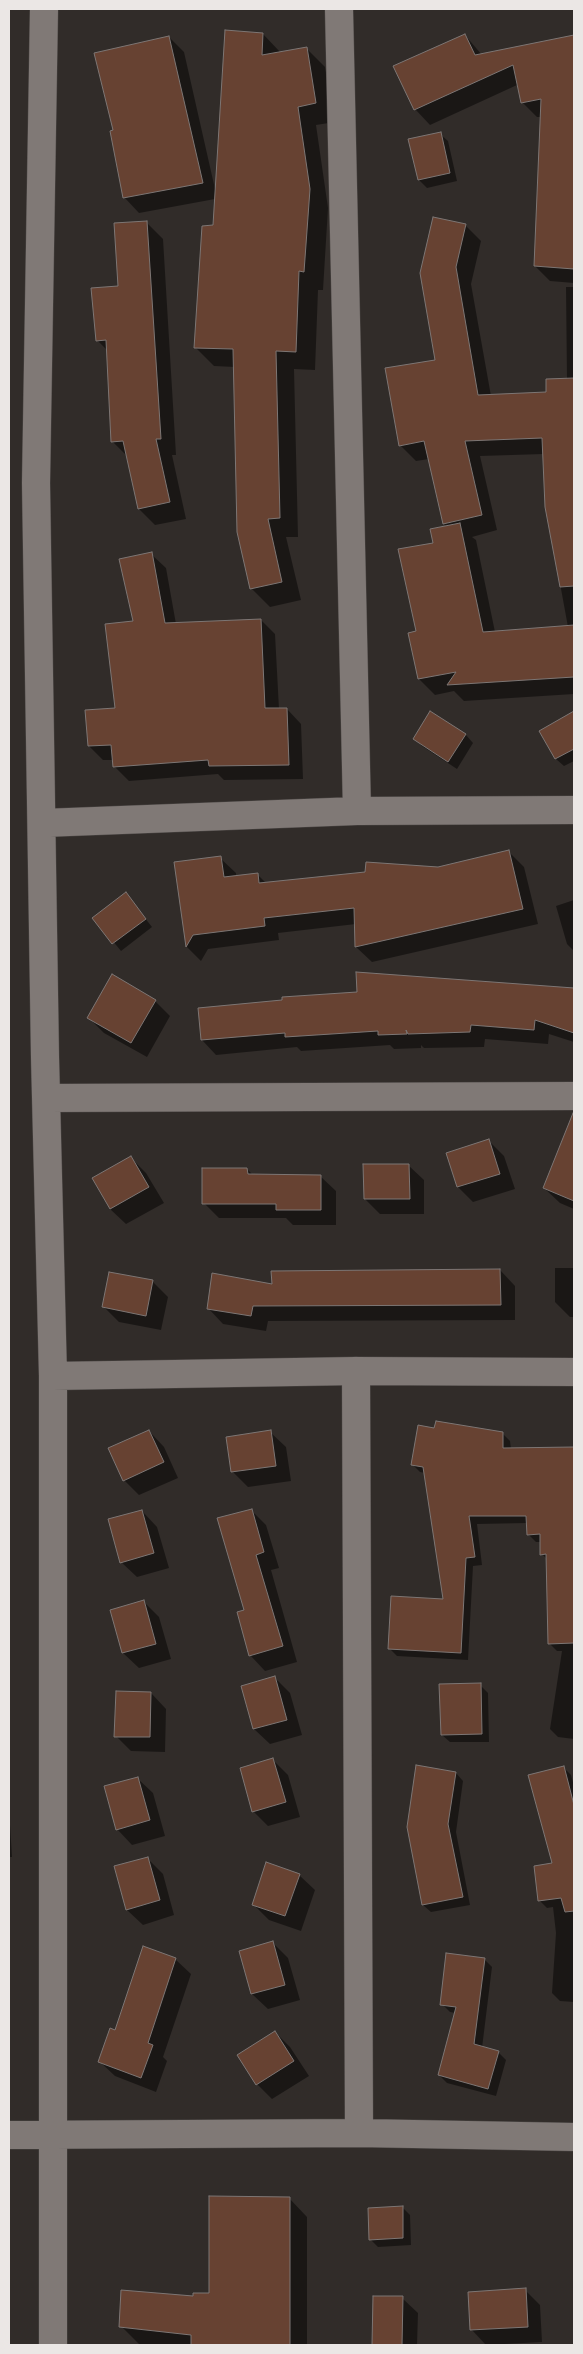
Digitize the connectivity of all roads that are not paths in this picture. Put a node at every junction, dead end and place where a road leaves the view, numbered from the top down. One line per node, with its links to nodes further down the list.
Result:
1 (44, 9): 5 (street)
2 (339, 9): 4 (street)
3 (574, 810): 4 (street)
4 (357, 811): 5 (street)
5 (43, 823): 7 (street)
6 (574, 1096): 7 (street)
7 (46, 1098): 10 (street)
8 (356, 1372): 9 (street); 10 (street); 12 (street)
9 (574, 1372)
10 (53, 1376): 11 (street)
11 (53, 2134): 12 (street); 13 (street); 15 (street)
12 (359, 2134): 14 (street)
13 (9, 2135)
14 (574, 2137)
15 (53, 2345)

